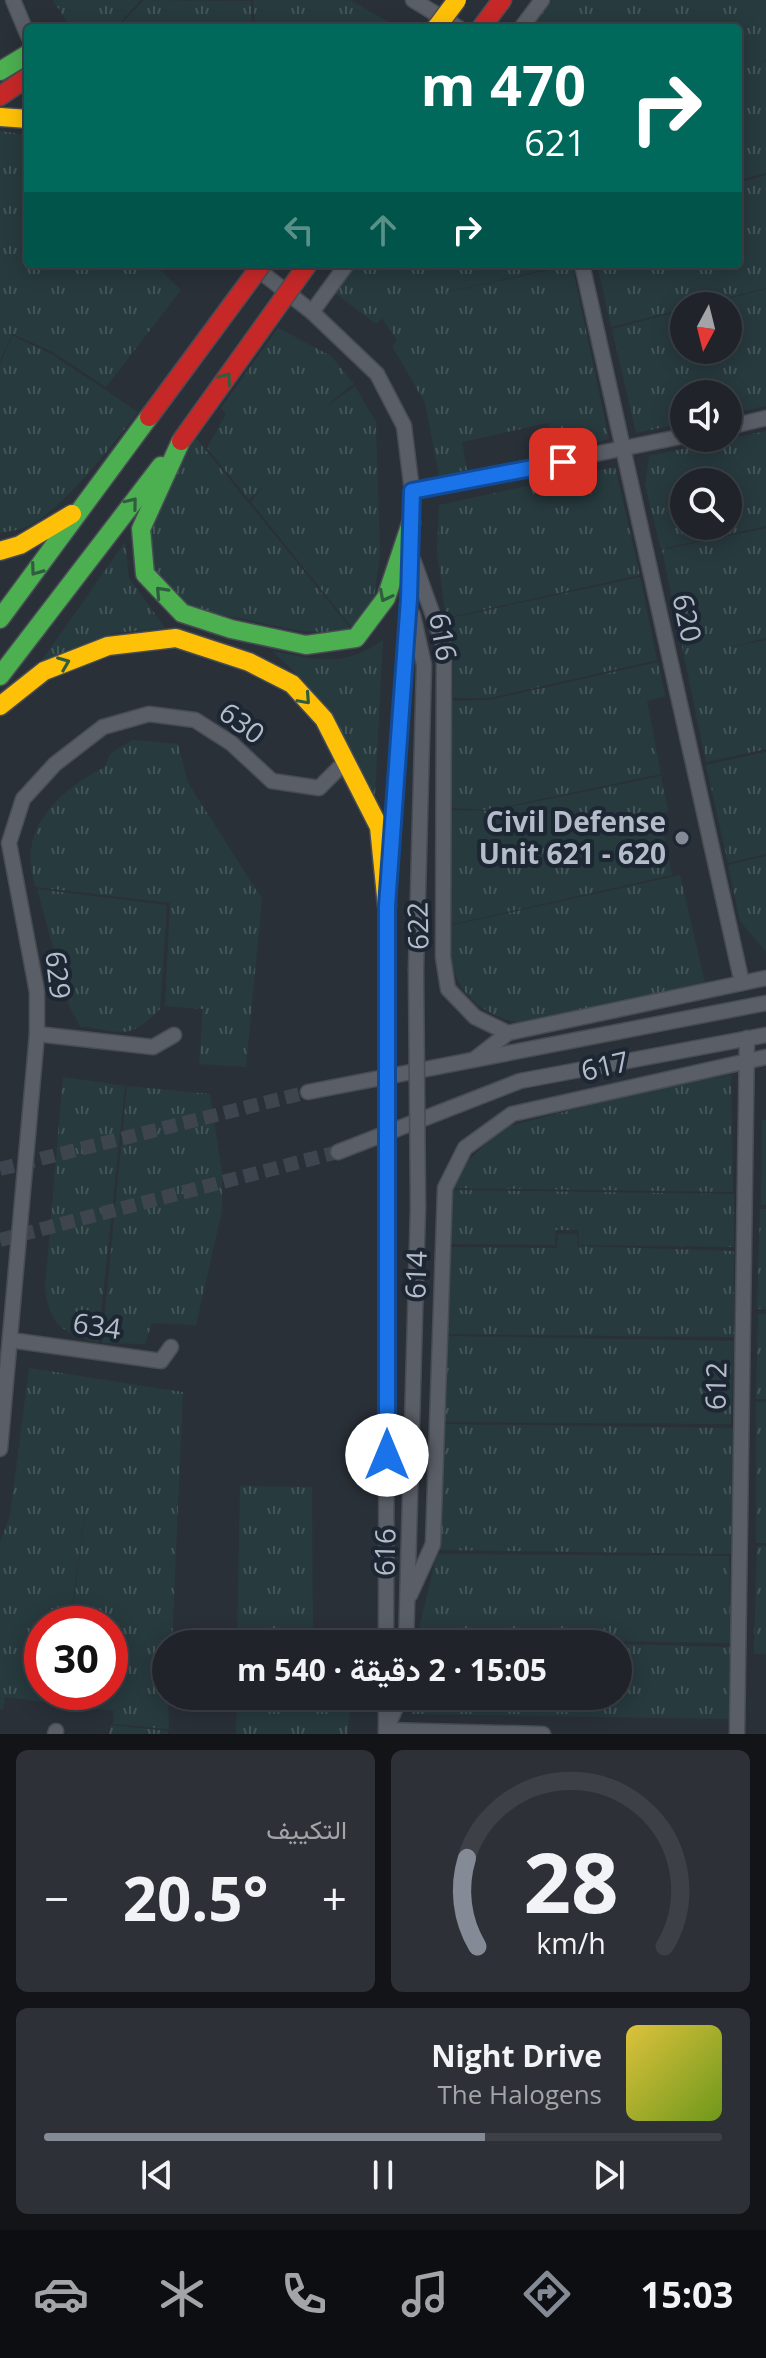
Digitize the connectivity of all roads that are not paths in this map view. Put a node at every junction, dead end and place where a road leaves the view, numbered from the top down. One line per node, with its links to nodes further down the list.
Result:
1 (13, 0): 10 (street)
2 (413, 0): 7 (street)
3 (457, 0): 6 (main road, bridge)
4 (502, 0): 8 (main road)
5 (542, 0): 9 (street)
6 (439, 24)
7 (452, 24)
8 (484, 24)
9 (524, 24)
10 (24, 26)
11 (24, 56): 12 (main road)
12 (0, 71)
13 (24, 80): 14 (main road)
14 (0, 96)
15 (0, 117): 16 (main road)
16 (24, 119)
17 (256, 268): 22 (street, 616)
18 (259, 268): 29 (main road, bridge)
19 (305, 268): 26 (main road, one-way to 19, bridge)
20 (344, 268): 22 (street)
21 (583, 268): 27 (street, 620)
22 (312, 312): 28 (street, 616)
23 (766, 418): 24 (street)
24 (742, 424)
25 (670, 439): 27 (street)
26 (181, 441): 30 (main road, one-way to 26); 35 (main road, one-way to 26)
27 (624, 450): 28 (street); 41 (street, 620)
28 (412, 491): 30 (street, 616)
29 (79, 510): 31 (main road); 34 (main road, one-way to 34)
30 (411, 523): 32 (street, 616)
31 (0, 551)
32 (410, 553): 33 (street, 616); 43 (street, 622)
33 (409, 599): 39 (street, 616); 57 (street, 616, bridge)
34 (0, 619)
35 (0, 676)
36 (0, 706): 37 (main road, one-way to 37)
37 (345, 762): 38 (street, 630); 39 (main road)
38 (9, 843): 44 (street, 629)
39 (387, 906): 58 (street, 616, bridge)
40 (766, 978): 41 (street)
41 (742, 983): 43 (street)
42 (766, 1003): 49 (street)
43 (508, 1033): 49 (street)
44 (37, 1034): 45 (street); 54 (street, 629)
45 (174, 1035)
46 (766, 1035): 47 (street)
47 (747, 1038): 50 (street, 612); 53 (street)
48 (766, 1057): 50 (street, 617)
49 (473, 1060): 51 (street)
50 (747, 1060): 52 (street, 617); 64 (street, 612)
51 (308, 1092)
52 (465, 1148): 57 (street, 614)
53 (338, 1152)
54 (10, 1340): 55 (street, 634); 56 (street, 629)
55 (171, 1347)
56 (0, 1449)
57 (410, 1595): 59 (street, 616)
58 (386, 1630)
59 (407, 1630)
60 (386, 1710): 62 (street)
61 (395, 1710): 62 (street)
62 (386, 1732): 63 (street)
63 (543, 1734)
64 (737, 1734)

